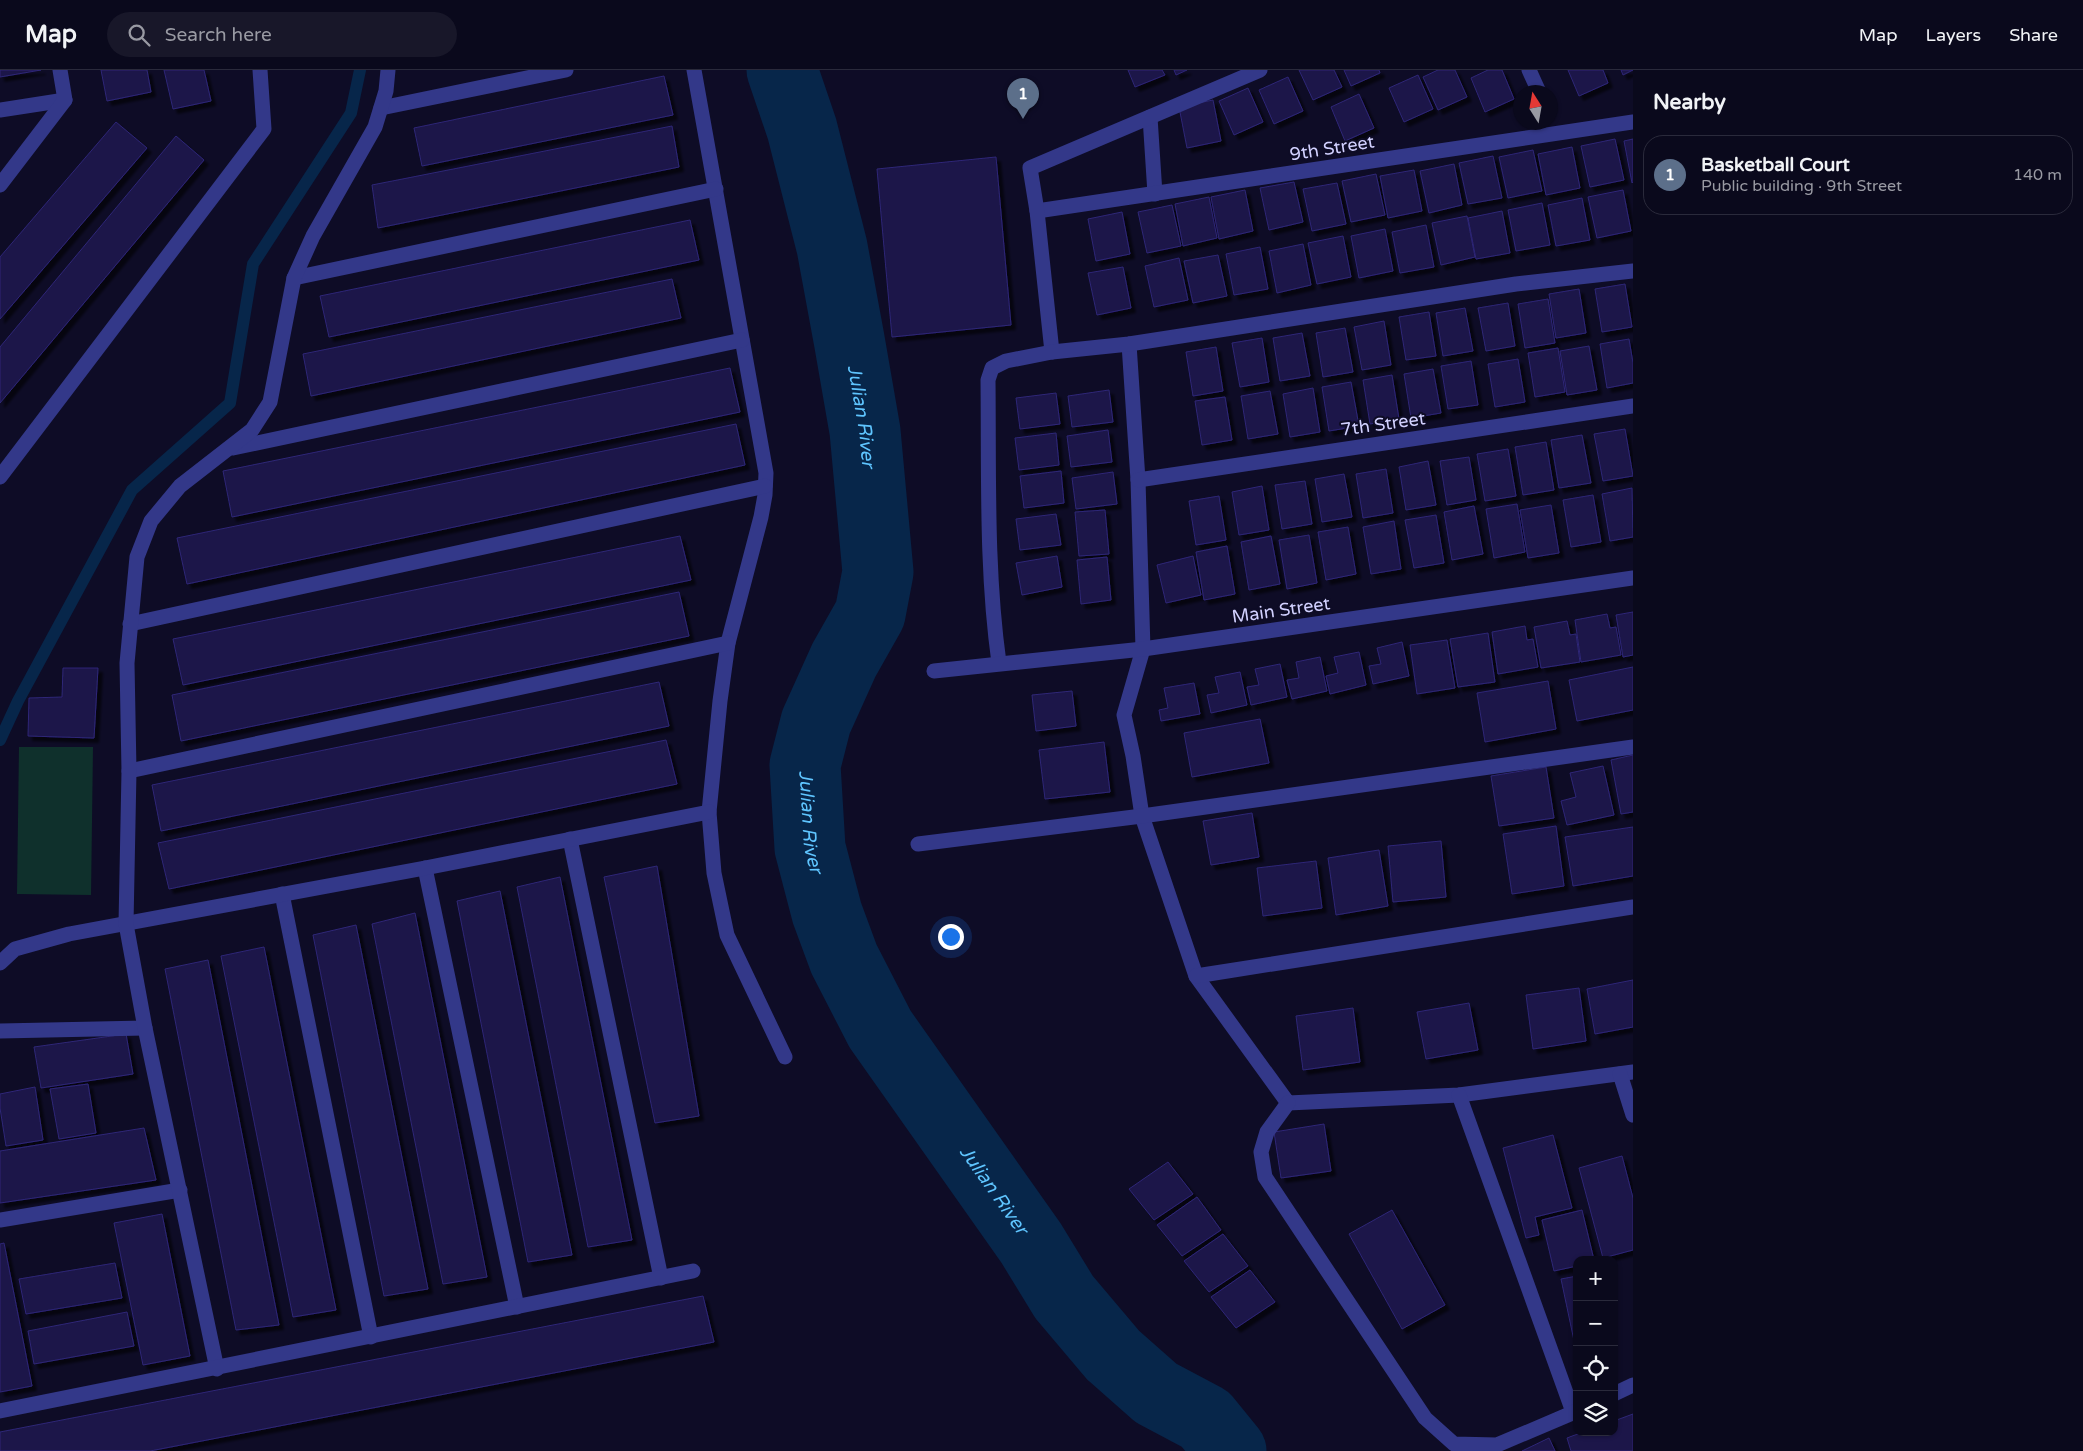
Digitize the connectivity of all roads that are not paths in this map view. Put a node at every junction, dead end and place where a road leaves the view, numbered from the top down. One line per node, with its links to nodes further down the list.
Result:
1 (60, 70): 9 (street)
2 (260, 70): 27 (street)
3 (388, 70): 10 (street)
4 (566, 70): 10 (street)
5 (694, 70): 17 (street)
6 (1260, 70): 12 (street)
7 (1530, 70): 8 (street)
8 (1536, 85)
9 (65, 100): 11 (street); 16 (street)
10 (381, 108): 21 (street)
11 (0, 110)
12 (1150, 117): 18 (street); 19 (street)
13 (1633, 122): 14 (street, 9th Street)
14 (1558, 127)
15 (1535, 130): 18 (street, 9th Street)
16 (0, 185)
17 (716, 189): 21 (street); 22 (street)
18 (1155, 194): 19 (street, 9th Street)
19 (1037, 211): 24 (street)
20 (1633, 271): 23 (street)
21 (294, 278): 26 (street)
22 (742, 340): 26 (street); 29 (street)
23 (1129, 344): 24 (street); 28 (street)
24 (1052, 352): 34 (street)
25 (1633, 406): 28 (street, 7th Street)
26 (227, 449): 31 (street)
27 (0, 477)
28 (1138, 480): 33 (street)
29 (765, 486): 31 (street); 32 (street)
30 (1633, 578): 33 (street, Main Street)
31 (130, 624): 37 (street)
32 (728, 643): 37 (street); 38 (street)
33 (1143, 649): 34 (street, Main Street); 39 (street)
34 (999, 663): 35 (street, Main Street)
35 (934, 671)
36 (1633, 747): 39 (street)
37 (130, 771): 45 (street)
38 (709, 812): 40 (street); 50 (street)
39 (1142, 816): 41 (street); 47 (street)
40 (570, 839): 42 (street); 58 (street)
41 (918, 844)
42 (425, 868): 43 (street); 59 (street)
43 (282, 894): 45 (street); 60 (street)
44 (1633, 907): 47 (street)
45 (126, 924): 46 (street); 48 (street)
46 (0, 963)
47 (1196, 976): 53 (street)
48 (145, 1028): 49 (street); 55 (street)
49 (0, 1031)
50 (784, 1057)
51 (1626, 1073): 52 (street); 54 (street)
52 (1459, 1095): 53 (street); 64 (street)
53 (1288, 1103): 66 (street)
54 (1633, 1115)
55 (180, 1190): 56 (street); 61 (street)
56 (0, 1220)
57 (693, 1271): 58 (street)
58 (661, 1278): 59 (street)
59 (517, 1307): 60 (street)
60 (371, 1338): 61 (street)
61 (217, 1369): 65 (street)
62 (1633, 1385): 63 (street)
63 (1618, 1392)
64 (1573, 1406)
65 (0, 1411)
66 (1573, 1412)

